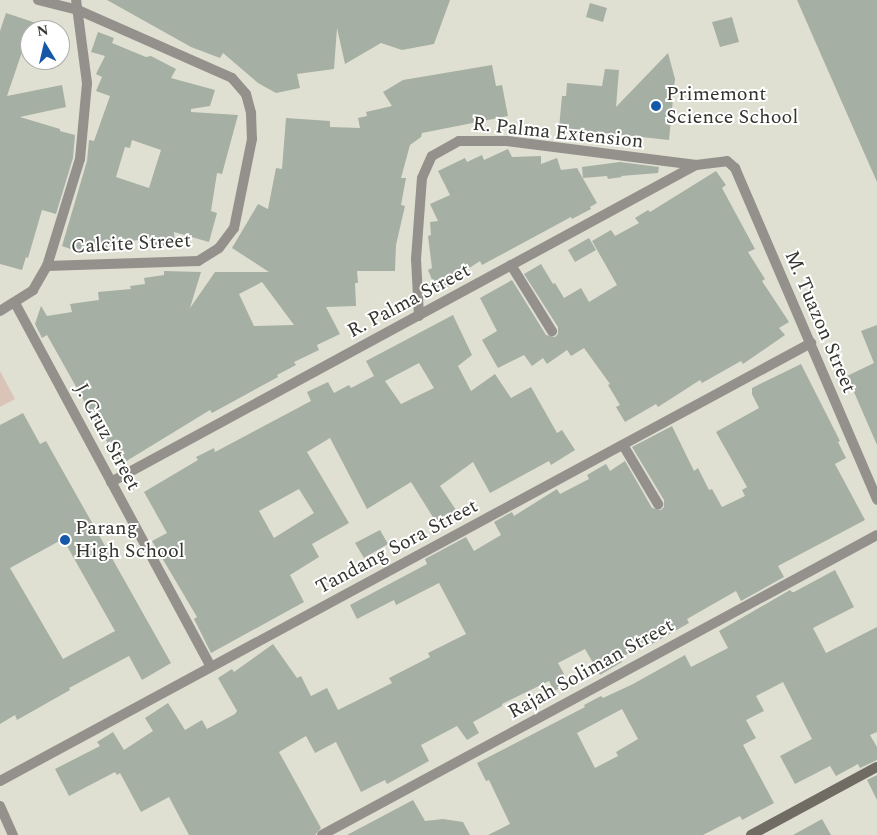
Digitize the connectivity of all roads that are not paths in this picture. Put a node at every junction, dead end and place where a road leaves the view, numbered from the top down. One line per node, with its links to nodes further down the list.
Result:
1 (38, 0): 2 (street)
2 (77, 5): 6 (street); 6 (street, Calcite Street)
3 (727, 161): 4 (street, R. Palma Street); 11 (street, M. Tuazon Street)
4 (696, 165): 5 (street, R. Palma Street); 9 (street, R. Palma Extension)
5 (512, 265): 9 (street, R. Palma Street); 10 (street)
6 (47, 266): 7 (street, Calcite Street)
7 (15, 303): 8 (street, Calcite Street); 13 (street, J. Cruz Street)
8 (0, 311)
9 (419, 316): 13 (street, R. Palma Street)
10 (552, 331)
11 (811, 343): 12 (street, Tandang Sora Street); 14 (street, M. Tuazon Street)
12 (623, 445): 15 (street); 17 (street, Tandang Sora Street)
13 (111, 482): 17 (street, J. Cruz Street)
14 (877, 500)
15 (658, 504)
16 (877, 535): 22 (street, Rajah Soliman Street)
17 (210, 667): 19 (street, Tandang Sora Street)
18 (877, 767): 23 (street)
19 (0, 781)
20 (0, 806): 21 (street)
21 (13, 835)
22 (322, 835)
23 (751, 835)

